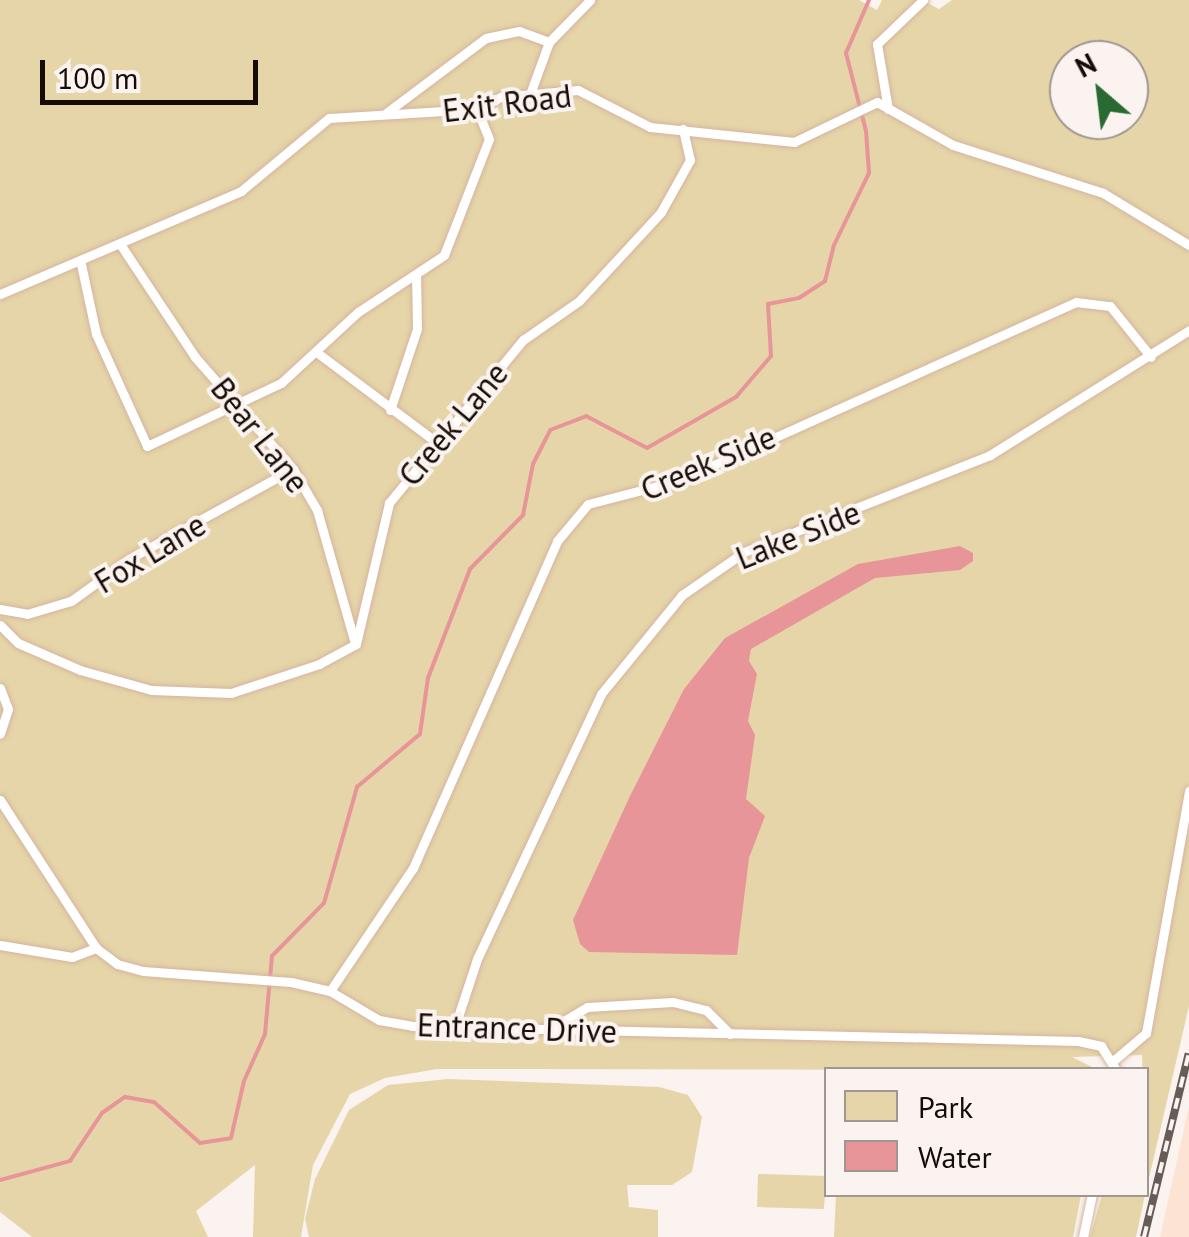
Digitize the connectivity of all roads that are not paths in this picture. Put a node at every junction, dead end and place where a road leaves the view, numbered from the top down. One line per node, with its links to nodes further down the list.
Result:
1 (590, 0): 3 (lane)
2 (923, 0): 6 (lane)
3 (550, 42): 4 (lane); 7 (lane)
4 (530, 94): 5 (lane, Exit Road); 8 (lane, Exit Road)
5 (477, 108): 7 (lane, Exit Road); 12 (lane)
6 (888, 109): 8 (lane, Exit Road); 9 (lane, Exit Road)
7 (384, 115): 10 (lane, Exit Road)
8 (684, 129): 19 (lane, Creek Lane)
9 (1189, 244)
10 (122, 247): 11 (lane, Exit Road); 17 (lane, Bear Lane)
11 (81, 264): 13 (lane, Exit Road); 17 (lane)
12 (416, 274): 15 (lane); 18 (lane)
13 (0, 294)
14 (1189, 330): 16 (lane, Lake Side)
15 (318, 354): 17 (lane); 18 (lane)
16 (1151, 356): 30 (lane, Creek Side); 31 (lane, Lake Side)
17 (238, 401): 20 (lane, Bear Lane)
18 (390, 410): 19 (lane)
19 (435, 442): 23 (lane, Creek Lane)
20 (293, 469): 21 (lane, Fox Lane); 23 (lane, Bear Lane)
21 (0, 609)
22 (0, 624): 23 (lane)
23 (356, 644)
24 (0, 688): 25 (lane)
25 (0, 734)
26 (1189, 791): 34 (lane)
27 (0, 800): 29 (lane)
28 (0, 945): 29 (lane)
29 (96, 948): 30 (lane, Entrance Drive)
30 (330, 991): 31 (lane, Entrance Drive)
31 (455, 1026): 32 (lane, Entrance Drive)
32 (550, 1029): 33 (lane, Entrance Drive); 33 (lane)
33 (730, 1034): 34 (lane, Entrance Drive)
34 (1114, 1065)
35 (1091, 1197): 36 (lane)
36 (1083, 1237)

